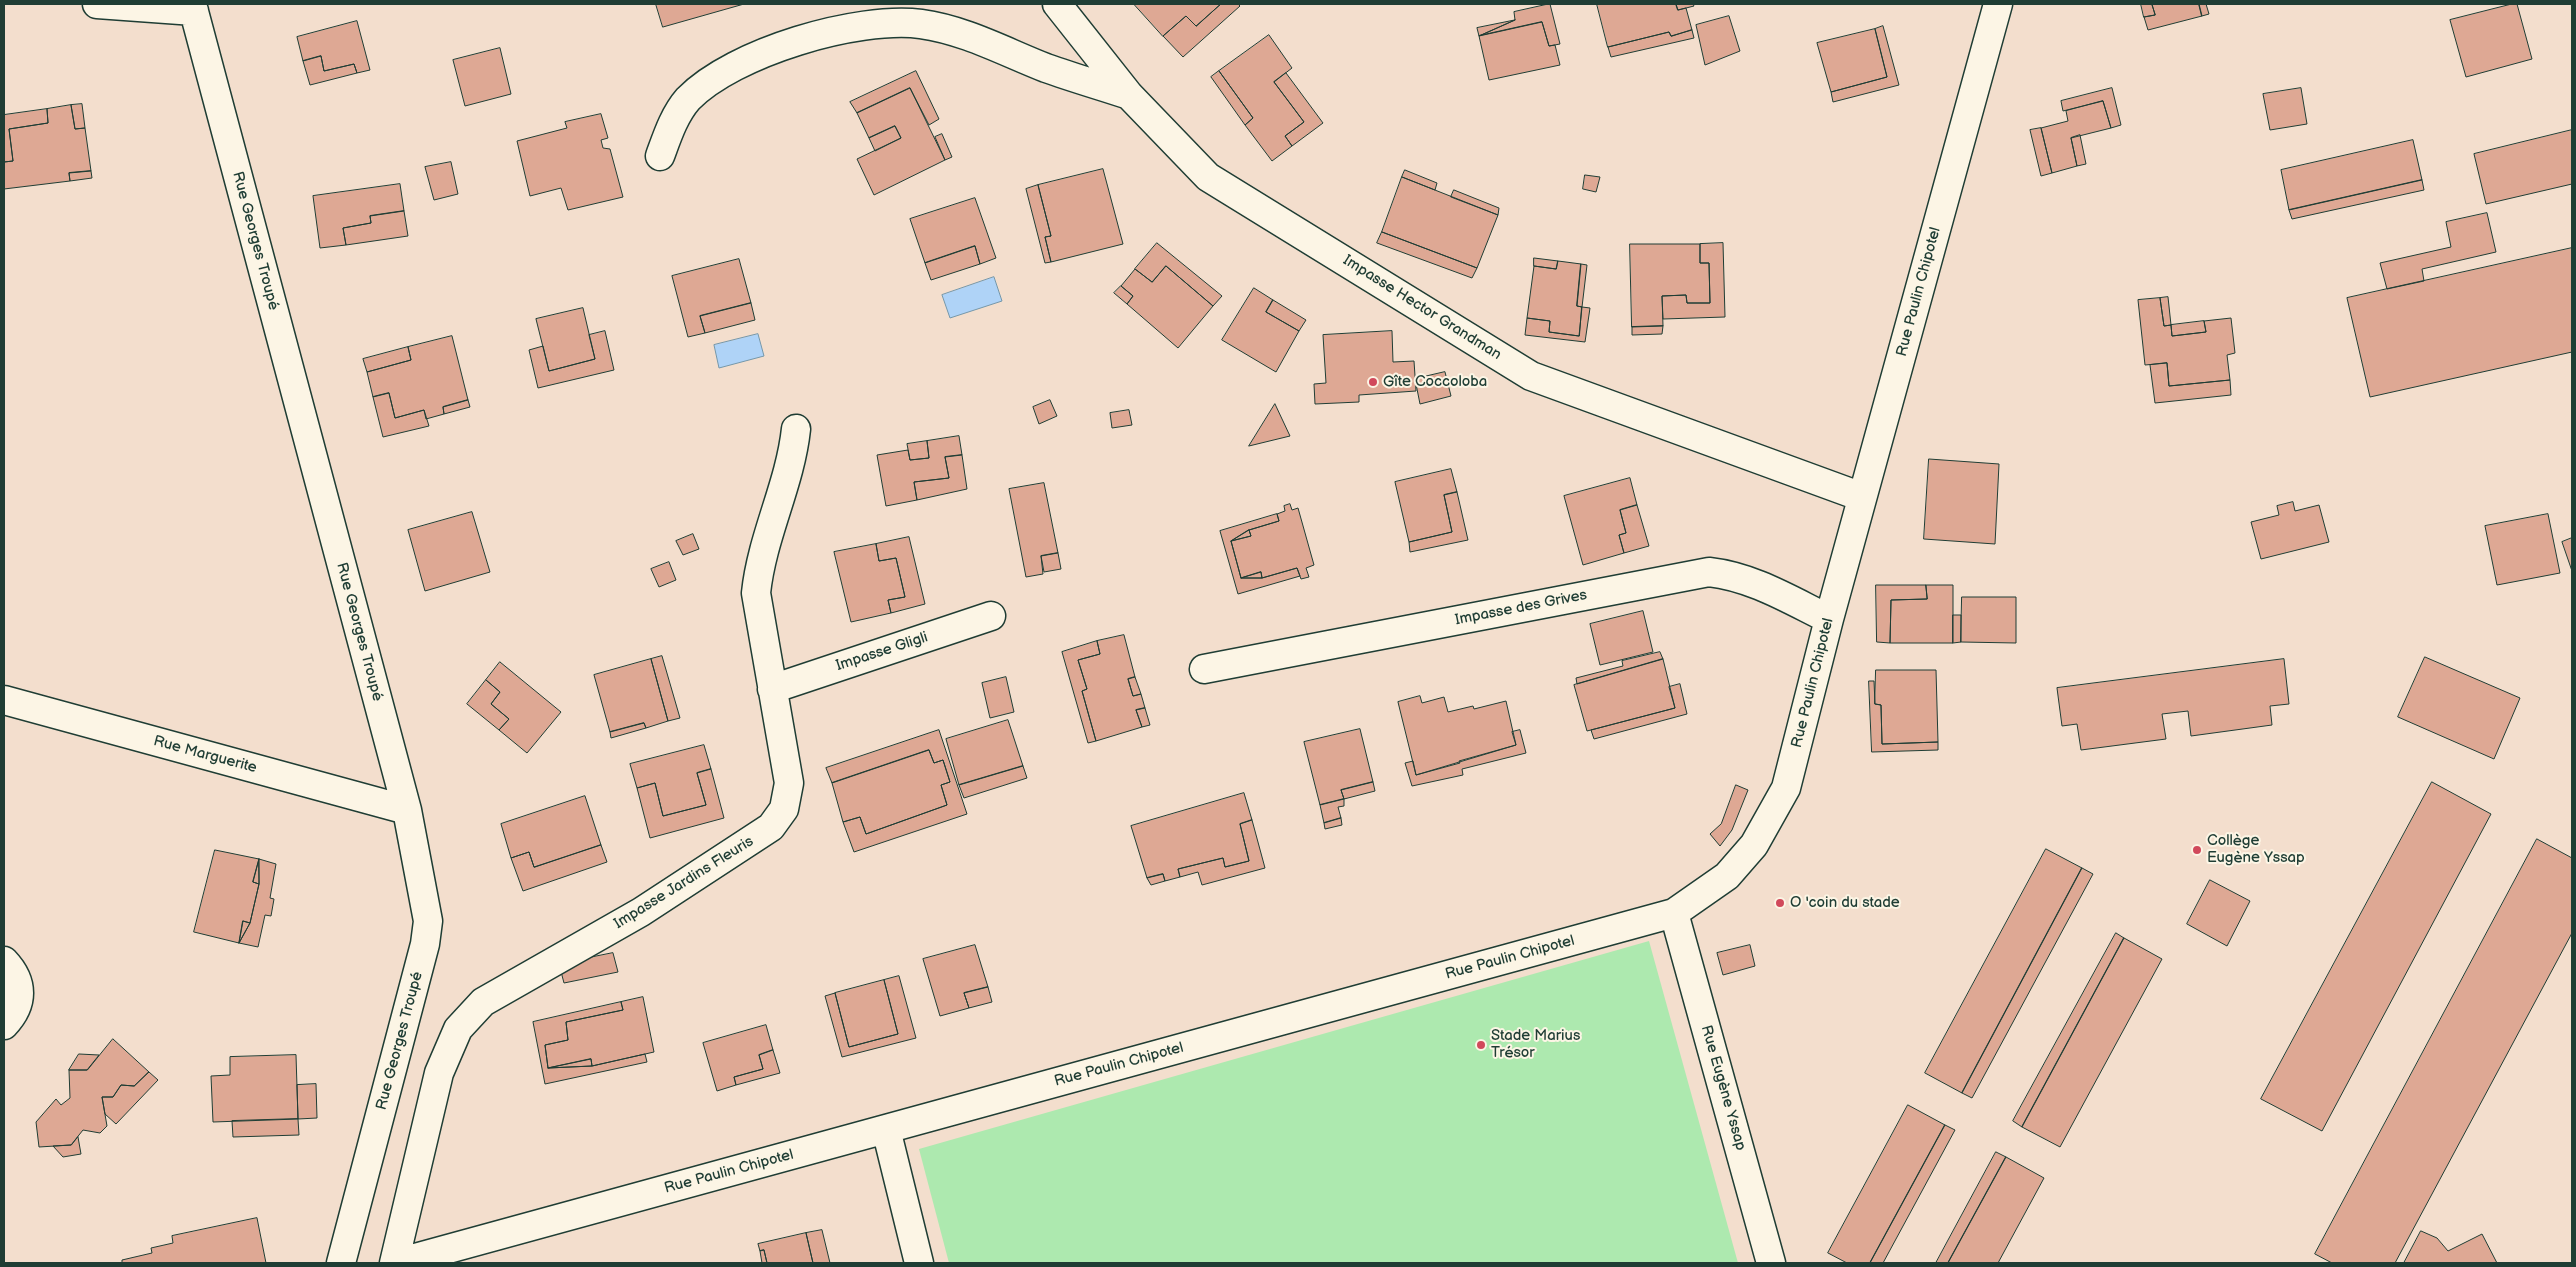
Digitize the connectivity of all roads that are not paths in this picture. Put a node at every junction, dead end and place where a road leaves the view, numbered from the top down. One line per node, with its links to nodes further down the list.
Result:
1 (97, 4): 4 (street)
2 (1057, 4): 5 (street, Impasse Hector Grandman)
3 (1998, 4): 8 (street, Rue Paulin Chipotel)
4 (193, 7): 14 (street, Rue Georges Troupé)
5 (1129, 95): 6 (street); 8 (street, Impasse Hector Grandman)
6 (660, 156)
7 (796, 429): 12 (street, Impasse Jardins Fleuris)
8 (1862, 497): 10 (street, Rue Paulin Chipotel)
9 (991, 616): 12 (street, Impasse Gligli)
10 (1829, 619): 11 (street, Impasse des Grives); 15 (street, Rue Paulin Chipotel)
11 (1204, 669)
12 (772, 689): 20 (street, Impasse Jardins Fleuris)
13 (4, 700): 14 (street, Rue Marguerite)
14 (407, 810): 19 (street, Rue Georges Troupé)
15 (1674, 914): 18 (street, Rue Paulin Chipotel); 22 (street, Rue Eugène Yssap)
16 (4, 961): 17 (street)
17 (4, 1025)
18 (886, 1129): 20 (street, Rue Paulin Chipotel); 21 (street)
19 (341, 1263)
20 (395, 1263)
21 (919, 1263)
22 (1771, 1263)

